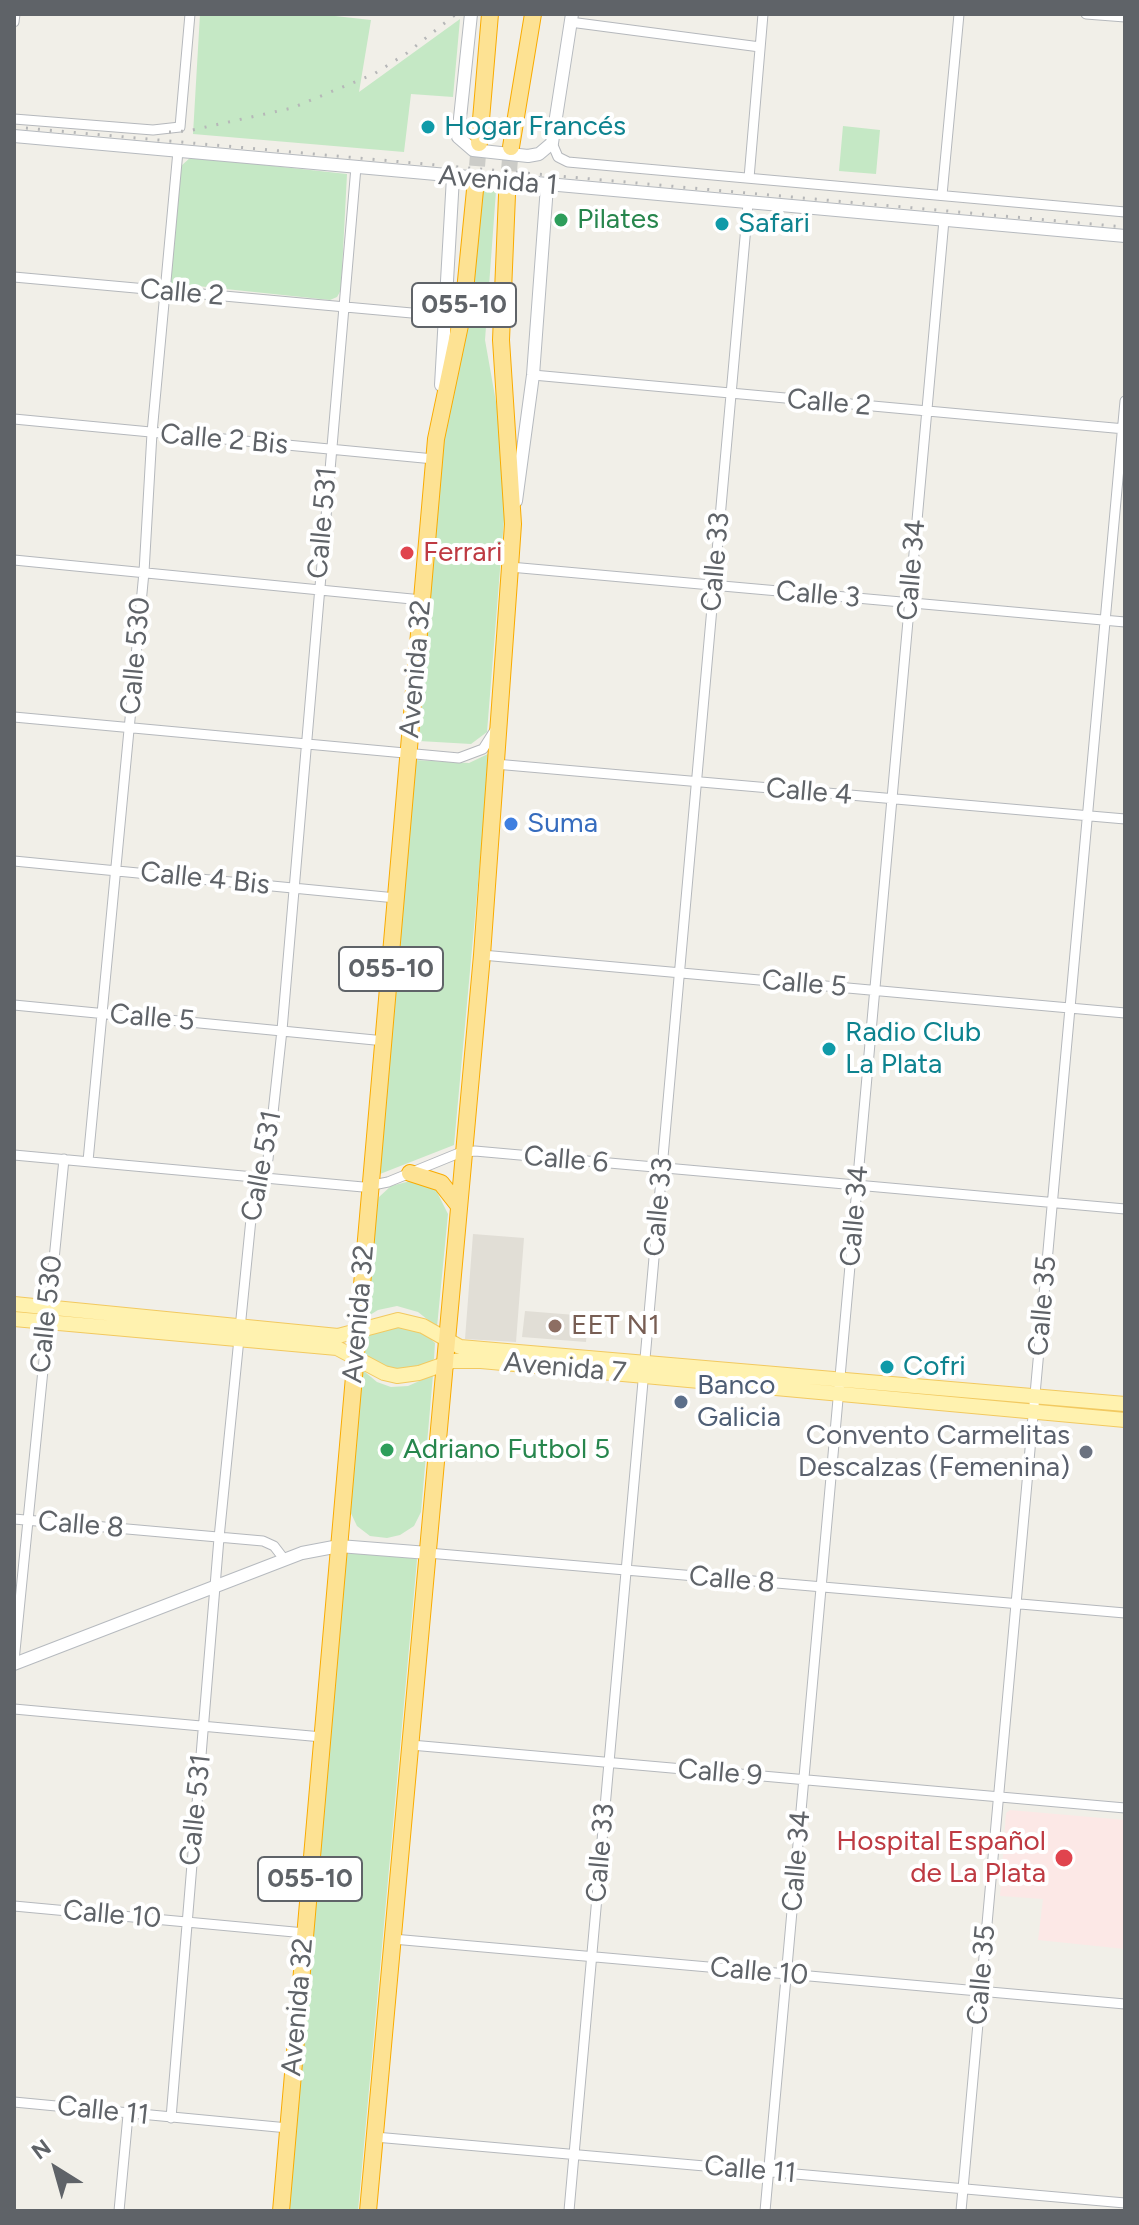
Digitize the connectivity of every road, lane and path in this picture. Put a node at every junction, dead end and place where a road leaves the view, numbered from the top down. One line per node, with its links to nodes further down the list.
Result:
1 (15, 14): 11 (street)
2 (190, 14): 13 (street)
3 (471, 14): 16 (street, Avenida 1)
4 (490, 14): 15 (highway)
5 (533, 14): 17 (highway)
6 (763, 14): 12 (street)
7 (959, 14): 25 (street)
8 (1086, 14): 9 (street)
9 (1125, 17)
10 (571, 18): 12 (street); 16 (street)
11 (14, 22)
12 (760, 47): 21 (street)
13 (14, 119)
14 (14, 136): 18 (street, Avenida 1)
15 (479, 143)
16 (552, 143): 21 (street, Avenida 1)
17 (511, 147)
18 (178, 151): 19 (street, Avenida 1); 31 (street, Calle 530)
19 (356, 167): 20 (street, Avenida 1); 32 (street, Calle 531)
20 (453, 177): 22 (street, Avenida 1); 33 (street, Avenida 32)
21 (749, 178): 25 (street, Avenida 1)
22 (547, 186): 26 (street, Avenida 1); 34 (street)
23 (475, 190): 38 (highway, Avenida 32 / 055-10)
24 (507, 195): 44 (highway, 055-10)
25 (942, 195): 27 (street, Avenida 1)
26 (748, 204): 28 (street, Avenida 1); 35 (street, Calle 33)
27 (1125, 212)
28 (944, 220): 29 (street, Avenida 1); 37 (street, Calle 34)
29 (1125, 236)
30 (14, 277): 31 (street, Calle 2)
31 (164, 292): 32 (street, Calle 2); 41 (street, Calle 530)
32 (343, 306): 33 (street, Calle 2); 42 (street, Calle 531)
33 (445, 316): 38 (street, Avenida 32)
34 (533, 375): 35 (street, Calle 2); 44 (street)
35 (731, 395): 37 (street, Calle 2); 48 (street, Calle 33)
36 (1125, 401): 40 (street, Calle 35)
37 (927, 412): 40 (street, Calle 2); 51 (street, Calle 34)
38 (439, 417): 43 (highway, Avenida 32 / 055-10)
39 (14, 419): 41 (street, Calle 2 Bis)
40 (1124, 429): 52 (street, Calle 35)
41 (152, 433): 42 (street, Calle 2 Bis); 47 (street, Calle 530)
42 (329, 449): 43 (street, Calle 2 Bis); 49 (street, Calle 531)
43 (434, 459): 50 (highway, Avenida 32 / 055-10)
44 (513, 524): 46 (highway, 055-10)
45 (14, 560): 47 (street)
46 (510, 567): 48 (street, Calle 3); 55 (highway, 055-10)
47 (144, 572): 49 (street); 56 (street, Calle 530)
48 (714, 586): 51 (street, Calle 3); 60 (street, Calle 33)
49 (318, 587): 50 (street); 57 (street, Calle 531)
50 (422, 600): 58 (highway, Avenida 32 / 055-10)
51 (909, 603): 52 (street, Calle 3); 61 (street, Calle 34)
52 (1105, 620): 53 (street, Calle 3); 62 (street, Calle 35)
53 (1125, 622)
54 (14, 717): 56 (street)
55 (496, 727): 58 (street); 59 (highway, 055-10)
56 (129, 728): 57 (street); 65 (street, Calle 530)
57 (306, 741): 58 (street); 66 (street, Calle 531)
58 (409, 752): 67 (highway, Avenida 32 / 055-10)
59 (494, 764): 60 (street, Calle 4); 68 (highway, 055-10)
60 (696, 782): 61 (street, Calle 4); 69 (street, Calle 33)
61 (892, 799): 62 (street, Calle 4); 70 (street, Calle 34)
62 (1087, 816): 63 (street, Calle 4); 72 (street, Calle 35)
63 (1125, 819)
64 (14, 861): 65 (street, Calle 4 Bis)
65 (117, 870): 66 (street, Calle 4 Bis); 73 (street, Calle 530)
66 (295, 888): 67 (street, Calle 4 Bis); 75 (street, Calle 531)
67 (396, 898): 76 (highway, Avenida 32 / 055-10)
68 (482, 955): 69 (street, Calle 5); 77 (highway, 055-10)
69 (680, 973): 70 (street, Calle 5); 81 (street, Calle 33)
70 (875, 990): 72 (street, Calle 5); 84 (street, Calle 34)
71 (14, 1005): 73 (street, Calle 5)
72 (1070, 1008): 74 (street, Calle 5); 86 (street, Calle 35)
73 (104, 1013): 75 (street, Calle 5); 80 (street, Calle 530)
74 (1125, 1013)
75 (282, 1030): 76 (street, Calle 5); 83 (street, Calle 531)
76 (385, 1041): 85 (highway, Avenida 32 / 055-10)
77 (464, 1152): 81 (street, Calle 6); 82 (street, Calle 6); 87 (highway, 055-10)
78 (14, 1155): 79 (street, Calle 6)
79 (64, 1159): 80 (street, Calle 6); 90 (street, Calle 530)
80 (88, 1161): 83 (street, Calle 6)
81 (662, 1169): 84 (street, Calle 6); 97 (street, Calle 33)
82 (410, 1173): 85 (street, Calle 6); 87 (highway)
83 (259, 1178): 85 (street, Calle 6); 92 (street, Calle 531)
84 (857, 1186): 86 (street, Calle 6); 98 (street, Calle 34)
85 (369, 1187): 93 (highway, Avenida 32 / 055-10)
86 (1052, 1202): 88 (street, Calle 6); 100 (street, Calle 35)
87 (459, 1206): 94 (highway, 055-10)
88 (1125, 1209)
89 (14, 1304): 90 (main road, Avenida 7)
90 (47, 1315): 91 (main road, Avenida 7); 92 (main road, Avenida 7); 104 (street, Calle 530)
91 (14, 1319)
92 (239, 1332): 93 (main road, Avenida 7); 95 (main road, Avenida 7); 105 (street, Calle 531)
93 (357, 1332): 94 (main road, Avenida 7); 95 (highway, Avenida 32 / 055-10)
94 (447, 1341): 96 (highway, 055-10); 97 (main road, Avenida 7)
95 (356, 1355): 96 (main road, Avenida 7); 106 (highway, Avenida 32 / 055-10)
96 (445, 1364): 97 (main road, Avenida 7); 107 (highway, 055-10)
97 (644, 1369): 98 (main road, Avenida 7); 99 (main road, Avenida 7); 109 (street, Calle 33)
98 (840, 1380): 99 (street, Calle 34); 100 (main road, Avenida 7)
99 (838, 1396): 100 (main road, Avenida 7); 111 (street, Calle 34)
100 (1034, 1404): 101 (main road, Avenida 7); 102 (main road, Avenida 7); 112 (street, Calle 35)
101 (1125, 1404)
102 (1125, 1420)
103 (14, 1519): 104 (street, Calle 8)
104 (26, 1520): 105 (street, Calle 8); 114 (street, Calle 530)
105 (219, 1538): 108 (street, Calle 8); 110 (street, Calle 531)
106 (339, 1546): 107 (street, Calle 8); 108 (street, Calle 8); 117 (highway, Avenida 32 / 055-10)
107 (428, 1553): 109 (street, Calle 8); 118 (highway, 055-10)
108 (284, 1559): 110 (street, Calle 8)
109 (626, 1571): 111 (street, Calle 8); 119 (street, Calle 33)
110 (215, 1586): 114 (street, Calle 8); 116 (street, Calle 531)
111 (821, 1587): 112 (street, Calle 8); 120 (street, Calle 34)
112 (1016, 1604): 113 (street, Calle 8); 121 (street, Calle 35)
113 (1125, 1613)
114 (14, 1662)
115 (14, 1709): 116 (street)
116 (204, 1727): 117 (street); 124 (street, Calle 531)
117 (322, 1737): 125 (highway, Avenida 32 / 055-10)
118 (411, 1745): 119 (street, Calle 9); 126 (highway, 055-10)
119 (609, 1763): 120 (street, Calle 9); 127 (street, Calle 33)
120 (804, 1780): 121 (street, Calle 9); 128 (street, Calle 34)
121 (996, 1796): 122 (street, Calle 9); 129 (street, Calle 35)
122 (1125, 1808)
123 (14, 1906): 124 (street, Calle 10)
124 (186, 1922): 125 (street, Calle 10); 133 (street, Calle 531)
125 (305, 1933): 134 (highway, Avenida 32 / 055-10)
126 (393, 1939): 127 (street, Calle 10); 135 (highway, 055-10)
127 (592, 1957): 128 (street, Calle 10); 136 (street, Calle 33)
128 (786, 1974): 129 (street, Calle 10); 137 (street, Calle 34)
129 (981, 1991): 130 (street, Calle 10); 138 (street, Calle 35)
130 (1125, 2004)
131 (14, 2102): 132 (street, Calle 11)
132 (128, 2115): 133 (street, Calle 11); 140 (street)
133 (171, 2118): 134 (street, Calle 11)
134 (288, 2128): 141 (highway, Avenida 32 / 055-10)
135 (375, 2137): 136 (street, Calle 11); 142 (highway, 055-10)
136 (574, 2155): 137 (street, Calle 11); 143 (street, Calle 33)
137 (769, 2172): 138 (street, Calle 11); 144 (street, Calle 34)
138 (963, 2189): 139 (street, Calle 11); 145 (street, Calle 35)
139 (1125, 2203)
140 (119, 2211)
141 (281, 2211)
142 (368, 2211)
143 (569, 2211)
144 (765, 2211)
145 (961, 2211)

